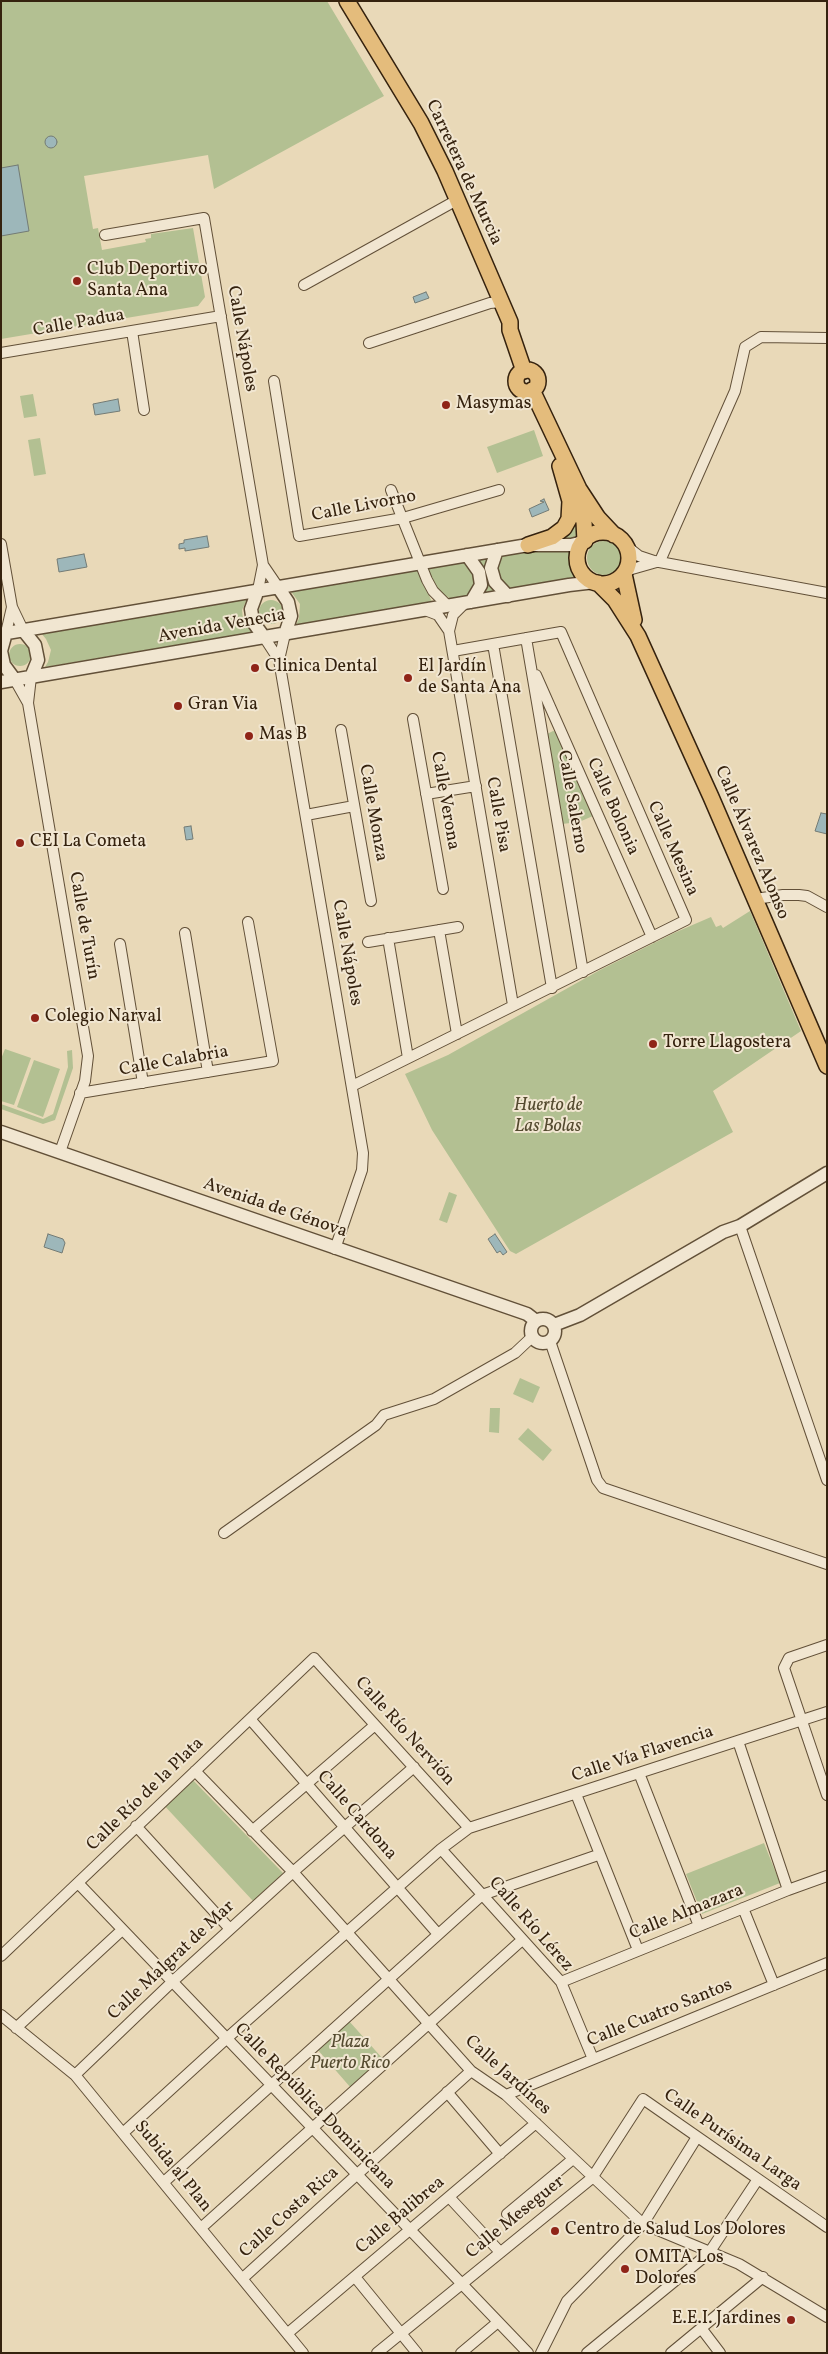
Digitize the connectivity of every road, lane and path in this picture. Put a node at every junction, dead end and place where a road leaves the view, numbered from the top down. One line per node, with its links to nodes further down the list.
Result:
1 (347, 1): 2 (main road, Carretera de Murcia)
2 (457, 200): 4 (street); 5 (main road, Carretera de Murcia)
3 (105, 234): 6 (street, Calle Nápoles)
4 (304, 284)
5 (501, 302): 9 (street); 13 (main road, Carretera de Murcia)
6 (221, 316): 7 (street, Calle Padua); 25 (street, Calle Nápoles)
7 (132, 331): 10 (street, Calle Padua); 12 (street)
8 (827, 338): 23 (street)
9 (368, 344)
10 (1, 353)
11 (274, 381): 16 (street, Calle Livorno)
12 (144, 410)
13 (549, 426): 17 (main road, Carretera de Murcia); 18 (main road, Carretera de Murcia); 20 (main road)
14 (392, 490): 16 (street)
15 (499, 490): 16 (street, Calle Livorno)
16 (403, 518): 24 (street)
17 (620, 540): 18 (main road); 23 (street); 26 (main road)
18 (584, 542): 20 (street, Avenida Venecia); 27 (main road)
19 (1, 544): 34 (street)
20 (528, 545): 21 (street, Avenida Venecia)
21 (496, 550): 22 (street, Avenida Venecia); 31 (street)
22 (467, 555): 24 (street, Avenida Venecia); 32 (street)
23 (660, 561): 26 (street); 30 (street)
24 (421, 562): 28 (street, Avenida Venecia); 33 (street)
25 (263, 565): 28 (street, Calle Nápoles); 29 (street, Calle Nápoles)
26 (625, 572): 27 (main road); 40 (main road, Calle Álvarez Alonso)
27 (596, 583): 31 (street, Avenida Venecia); 40 (main road, Calle Álvarez Alonso)
28 (278, 587): 29 (street, Avenida Venecia); 39 (street)
29 (258, 590): 36 (street, Avenida Venecia); 41 (street)
30 (827, 593)
31 (508, 596): 32 (street, Avenida Venecia)
32 (468, 602): 33 (street, Avenida Venecia); 37 (street)
33 (448, 606): 35 (street, Avenida Venecia)
34 (12, 607): 36 (street); 38 (street)
35 (425, 610): 37 (street); 39 (street, Avenida Venecia)
36 (23, 630): 38 (street, Avenida Venecia); 47 (street)
37 (449, 631): 44 (street, Calle Pisa)
38 (3, 634): 48 (street)
39 (285, 634): 41 (street, Avenida Venecia); 45 (street, Calle Nápoles)
40 (638, 636): 58 (main road, Calle Álvarez Alonso)
41 (264, 637): 45 (street, Calle Nápoles); 47 (street, Avenida Venecia)
42 (526, 638): 43 (street, Calle Mesina); 46 (street, Calle Salerno); 66 (street, Calle Mesina)
43 (493, 644): 44 (street, Calle Mesina); 70 (street, Calle Pisa)
44 (453, 651): 53 (street, Calle Pisa)
45 (279, 660): 56 (street, Calle Nápoles)
46 (530, 662): 66 (street, Calle Bolonia); 69 (street, Calle Salerno)
47 (32, 677): 48 (street, Avenida Venecia); 50 (street, Calle de Turín)
48 (15, 680): 49 (street, Avenida Venecia); 50 (street, Calle de Turín)
49 (1, 682)
50 (28, 702): 78 (street, Calle de Turín)
51 (413, 719): 54 (street, Calle Verona)
52 (341, 730): 55 (street, Calle Monza)
53 (476, 786): 54 (street); 71 (street, Calle Pisa)
54 (426, 794): 57 (street, Calle Verona)
55 (354, 806): 56 (street); 59 (street, Calle Monza)
56 (306, 815): 77 (street, Calle Nápoles)
57 (442, 889)
58 (755, 899): 60 (street); 74 (main road, Calle Álvarez Alonso)
59 (371, 901)
60 (827, 907)
61 (248, 922): 75 (street, Calle Calabria)
62 (458, 927): 63 (street)
63 (439, 930): 65 (street); 72 (street)
64 (185, 933): 75 (street)
65 (388, 938): 67 (street); 73 (street)
66 (652, 938): 69 (street, Calle Mesina)
67 (368, 942)
68 (120, 944): 76 (street)
69 (583, 972): 70 (street, Calle Mesina)
70 (552, 988): 71 (street, Calle Mesina)
71 (513, 1005): 72 (street, Calle Mesina)
72 (457, 1034): 73 (street, Calle Mesina)
73 (408, 1058): 77 (street, Calle Mesina)
74 (827, 1066)
75 (208, 1072): 76 (street, Calle Calabria)
76 (143, 1083): 78 (street, Calle Calabria)
77 (352, 1086): 85 (street, Calle Nápoles)
78 (80, 1093): 80 (street, Calle de Turín)
79 (1, 1132): 80 (street, Avenida de Génova)
80 (60, 1152): 85 (street, Avenida de Génova)
81 (827, 1163): 83 (street)
82 (827, 1174): 83 (street)
83 (805, 1185): 84 (street)
84 (740, 1226): 87 (street); 90 (street)
85 (335, 1249): 86 (street, Avenida de Génova)
86 (536, 1321): 87 (street); 88 (street)
87 (554, 1325): 89 (street)
88 (532, 1337): 89 (street); 91 (street)
89 (550, 1341): 92 (street)
90 (827, 1480)
91 (224, 1533)
92 (827, 1564)
93 (827, 1645): 97 (street)
94 (314, 1658): 96 (street, Calle Río de la Plata); 98 (street, Calle Río Nervión)
95 (827, 1712): 97 (street, Calle Vía Flavencia)
96 (250, 1719): 101 (street, Calle Río de la Plata); 103 (street, Calle Cardona)
97 (801, 1721): 99 (street, Calle Vía Flavencia); 104 (street)
98 (375, 1724): 100 (street, Calle Río Nervión); 103 (street)
99 (738, 1741): 102 (street, Calle Vía Flavencia); 116 (street)
100 (414, 1766): 107 (street, Calle Malgrat de Mar); 108 (street, Calle Río Nervión)
101 (195, 1771): 106 (street, Calle Río de la Plata); 109 (street, Calle Jardines)
102 (639, 1773): 105 (street, Calle Vía Flavencia); 119 (street)
103 (305, 1783): 107 (street, Calle Cardona); 109 (street)
104 (826, 1793)
105 (576, 1794): 108 (street, Calle Vía Flavencia); 111 (street)
106 (136, 1826): 114 (street, Calle Río de la Plata); 120 (street)
107 (343, 1827): 112 (street, Calle Malgrat de Mar); 115 (street, Calle Cardona)
108 (469, 1828): 110 (street, Calle Vía Flavencia)
109 (252, 1831): 112 (street, Calle Jardines)
110 (441, 1849): 115 (street, Calle Vía Flavencia); 117 (street, Calle Río Lérez)
111 (598, 1855): 117 (street); 125 (street)
112 (293, 1872): 120 (street, Calle Malgrat de Mar); 122 (street, Calle Jardines)
113 (827, 1876): 116 (street, Calle Almazara)
114 (78, 1883): 121 (street, Calle República Dominicana); 126 (street, Calle Río de la Plata)
115 (397, 1888): 122 (street, Calle Vía Flavencia); 123 (street, Calle Cardona)
116 (788, 1890): 118 (street, Calle Almazara)
117 (482, 1895): 123 (street); 124 (street, Calle Río Lérez)
118 (743, 1908): 119 (street, Calle Almazara); 131 (street)
119 (699, 1926): 125 (street, Calle Almazara)
120 (230, 1929): 129 (street, Calle Malgrat de Mar)
121 (122, 1930): 129 (street, Calle República Dominicana); 134 (street)
122 (348, 1932): 128 (street, Calle Jardines); 135 (street, Calle Vía Flavencia)
123 (438, 1934): 128 (street)
124 (522, 1940): 130 (street, Calle Río Lérez); 133 (street)
125 (638, 1950): 130 (street, Calle Almazara)
126 (1, 1956)
127 (827, 1963): 131 (street, Calle Cuatro Santos)
128 (388, 1979): 133 (street, Calle Jardines); 139 (street)
129 (172, 1982): 135 (street, Calle República Dominicana); 138 (street, Calle Malgrat de Mar)
130 (561, 1982): 136 (street, Calle Río Lérez)
131 (774, 1985): 136 (street, Calle Cuatro Santos)
132 (1, 2015): 134 (street, Subida al Plan)
133 (428, 2023): 137 (street, Calle Jardines); 144 (street)
134 (16, 2028): 138 (street, Subida al Plan)
135 (226, 2039): 139 (street, Calle República Dominicana); 145 (street, Calle Vía Flavencia)
136 (593, 2059): 141 (street, Calle Cuatro Santos)
137 (472, 2071): 140 (street, Calle Costa Rica); 141 (street, Calle Jardines)
138 (75, 2075): 145 (street, Subida al Plan)
139 (270, 2085): 144 (street, Calle República Dominicana); 152 (street)
140 (448, 2092): 147 (street); 149 (street, Calle Costa Rica)
141 (506, 2095): 143 (street, Calle Jardines)
142 (643, 2099): 146 (street, Calle Purísima Larga); 150 (street, Calle Meseguer)
143 (536, 2123): 147 (street, Calle Balibrea); 148 (street, Calle Jardines)
144 (311, 2128): 149 (street, Calle República Dominicana); 157 (street)
145 (123, 2133): 152 (street, Subida al Plan)
146 (697, 2137): 151 (street, Calle Purísima Larga); 155 (street)
147 (500, 2154): 153 (street, Calle Balibrea)
148 (573, 2159): 150 (street, Calle Jardines); 154 (street)
149 (356, 2174): 158 (street, Calle República Dominicana); 163 (street, Calle Costa Rica)
150 (592, 2178): 155 (street, Calle Jardines); 159 (street, Calle Meseguer)
151 (758, 2179): 156 (street, Calle Purísima Larga); 160 (street)
152 (164, 2182): 157 (street, Subida al Plan)
153 (449, 2197): 158 (street, Calle Balibrea); 159 (street)
154 (507, 2214)
155 (643, 2224): 160 (street, Calle Jardines); 175 (street)
156 (827, 2227)
157 (201, 2228): 163 (street, Subida al Plan)
158 (410, 2230): 161 (street, Calle Balibrea); 164 (street, Calle República Dominicana)
159 (500, 2252): 164 (street, Calle Meseguer)
160 (709, 2253): 162 (street, Calle Jardines); 176 (street)
161 (355, 2277): 168 (street, Calle Balibrea); 169 (street)
162 (763, 2277): 165 (street, Calle Jardines); 167 (street)
163 (242, 2278): 168 (street, Subida al Plan)
164 (462, 2284): 166 (street, Calle República Dominicana); 169 (street, Calle Meseguer)
165 (827, 2317)
166 (498, 2322): 173 (street); 174 (street, Calle República Dominicana)
167 (701, 2328): 177 (street); 178 (street)
168 (288, 2333): 170 (street, Subida al Plan)
169 (401, 2333): 171 (street, Calle Meseguer); 172 (street)
170 (304, 2353)
171 (377, 2353)
172 (417, 2353)
173 (461, 2353)
174 (528, 2353)
175 (541, 2353)
176 (587, 2353)
177 (671, 2353)
178 (720, 2353)

